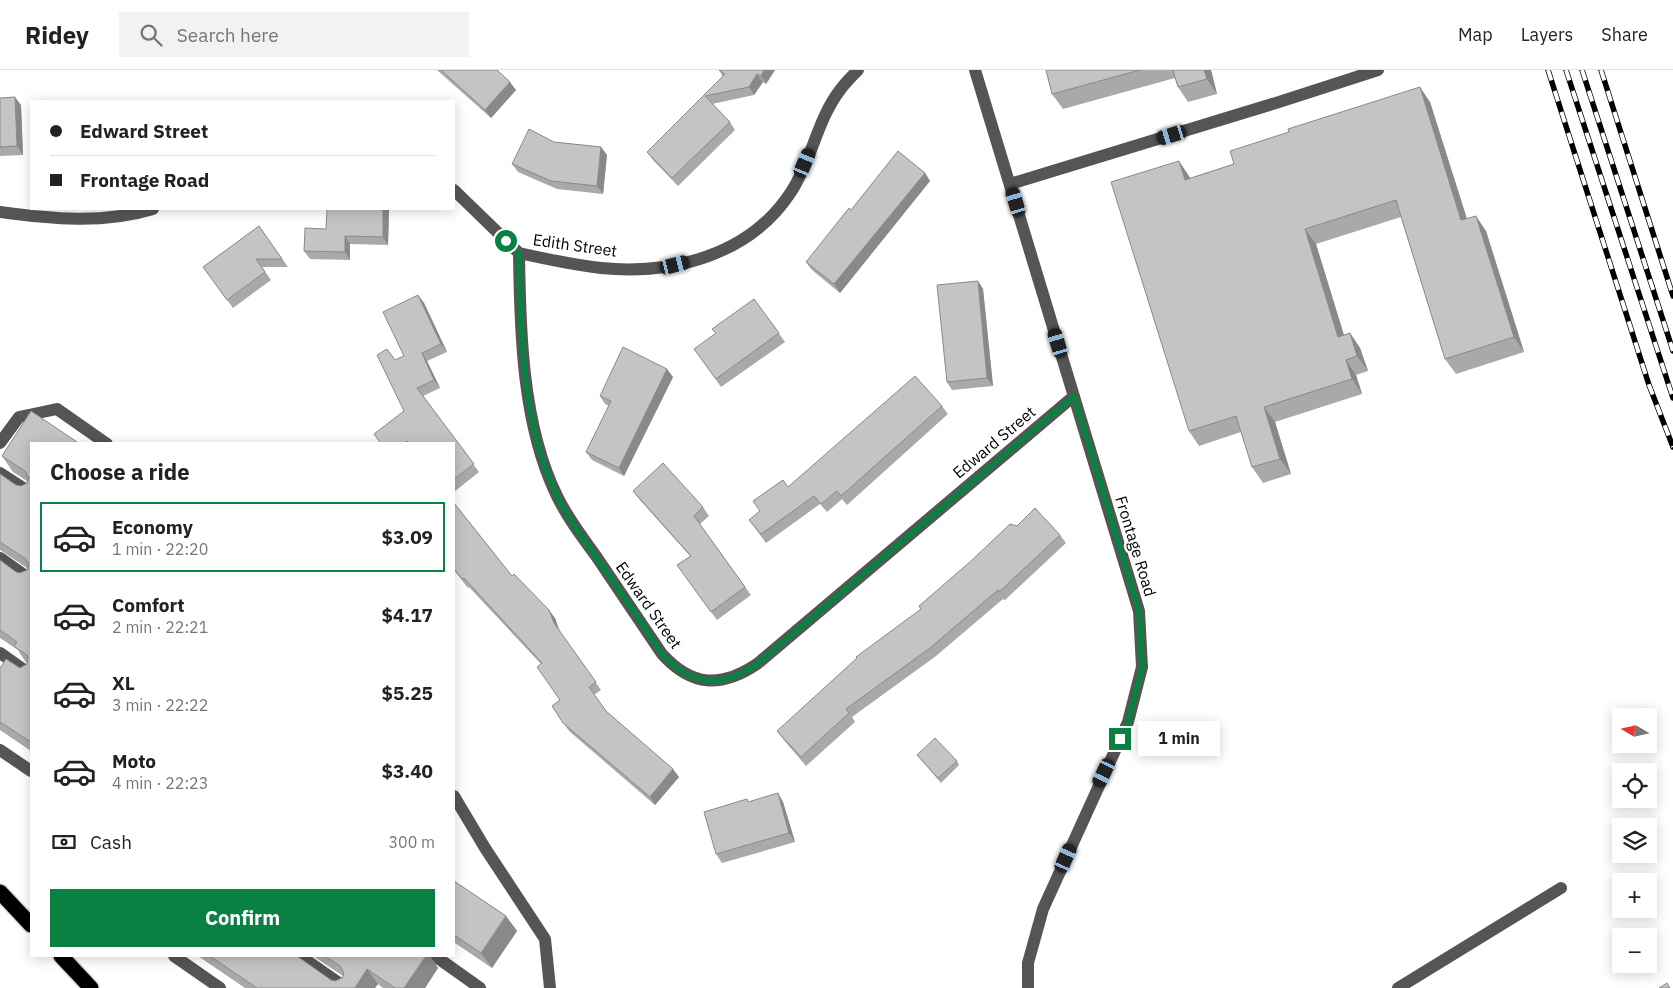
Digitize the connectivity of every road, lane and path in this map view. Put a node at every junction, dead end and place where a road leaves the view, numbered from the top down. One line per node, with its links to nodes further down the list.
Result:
1 (858, 70): 8 (street, Edith Street)
2 (975, 70): 4 (street, Frontage Road)
3 (1378, 70): 4 (street)
4 (1010, 184): 9 (street, Frontage Road)
5 (455, 191): 8 (street)
6 (150, 210): 7 (street)
7 (0, 212)
8 (519, 253): 9 (street, Edward Street)
9 (1074, 396): 33 (street, Frontage Road)
10 (104, 442): 11 (street)
11 (0, 443)
12 (0, 473): 13 (street)
13 (30, 492)
14 (0, 558): 15 (street)
15 (30, 579)
16 (2, 660): 17 (street)
17 (30, 674)
18 (0, 750): 19 (street)
19 (30, 770)
20 (455, 798): 32 (street)
21 (1561, 888): 34 (street)
22 (0, 892): 23 (highway)
23 (30, 924)
24 (62, 957): 28 (highway)
25 (175, 957): 29 (street)
26 (301, 957): 30 (street)
27 (436, 957): 31 (street)
28 (92, 988)
29 (220, 988)
30 (346, 988)
31 (480, 988)
32 (550, 988)
33 (1028, 988)
34 (1398, 988)

